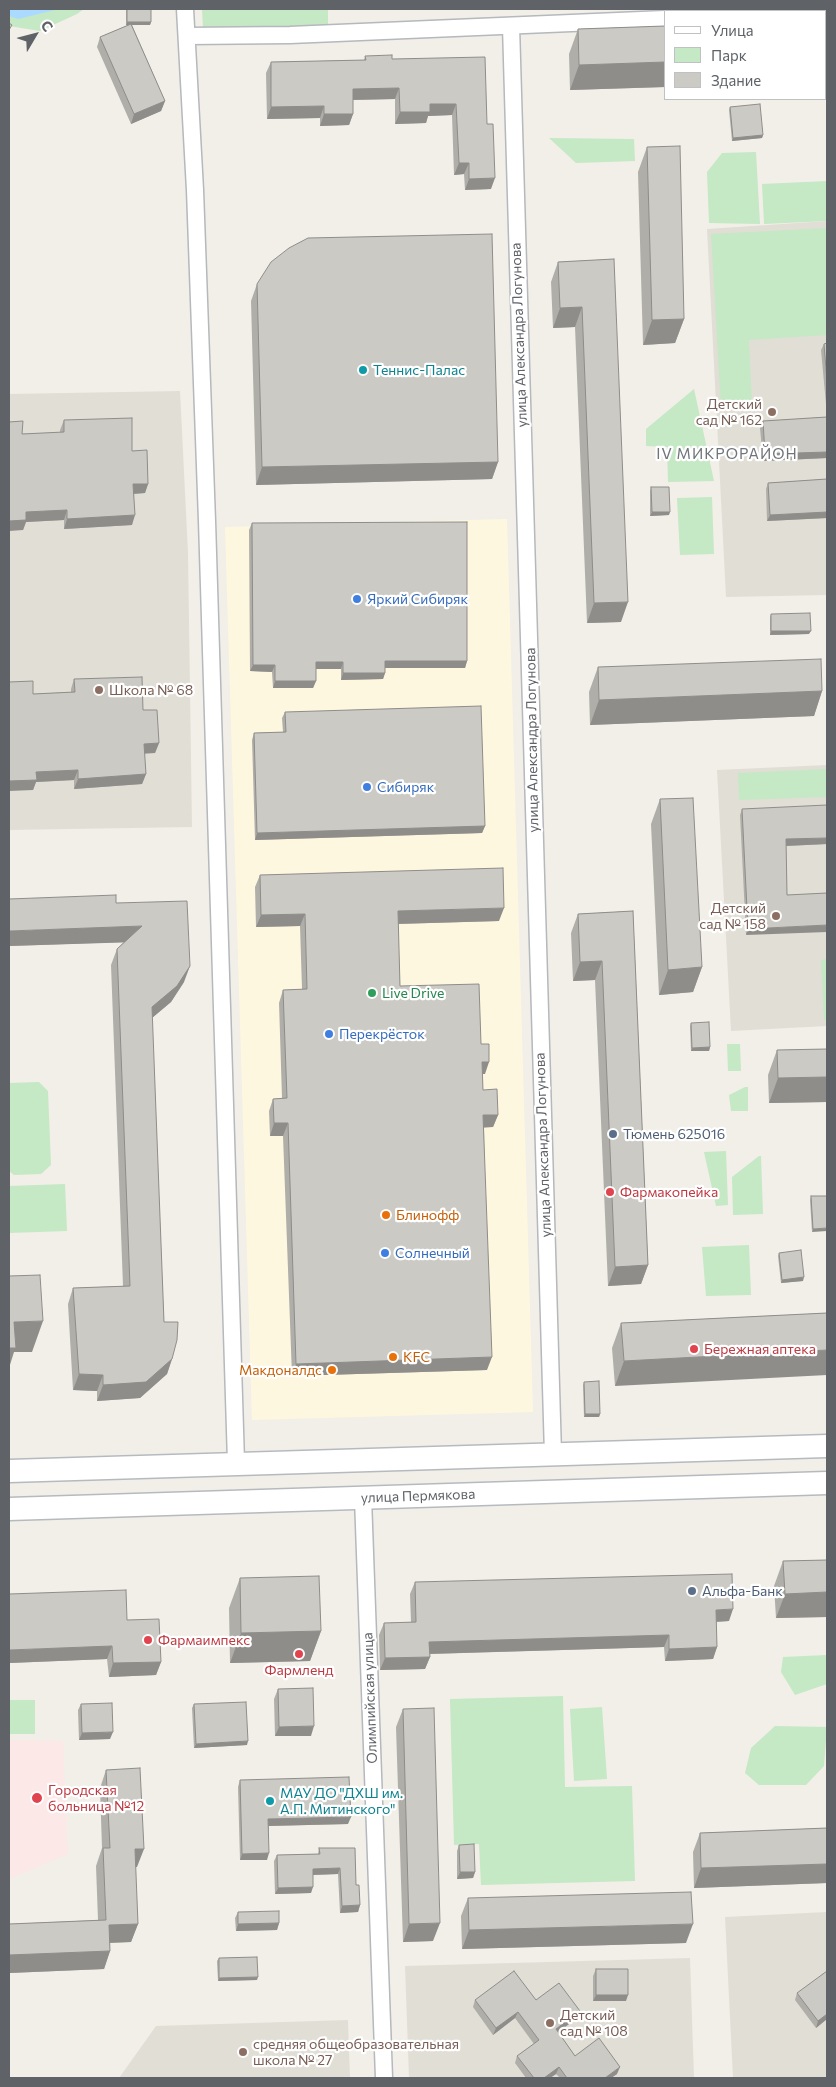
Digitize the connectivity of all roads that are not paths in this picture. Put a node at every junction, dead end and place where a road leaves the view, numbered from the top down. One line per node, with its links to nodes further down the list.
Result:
1 (185, 9): 4 (street)
2 (664, 20): 3 (street)
3 (511, 26): 4 (street); 6 (street, улица Александра Логунова)
4 (187, 36): 7 (street)
5 (827, 1446): 6 (main road)
6 (552, 1454): 7 (main road)
7 (236, 1462): 8 (main road)
8 (9, 1471)
9 (827, 1483): 10 (main road, улица Пермякова)
10 (363, 1498): 11 (main road, улица Пермякова); 12 (street, Олимпийская улица)
11 (9, 1509)
12 (384, 2078)

